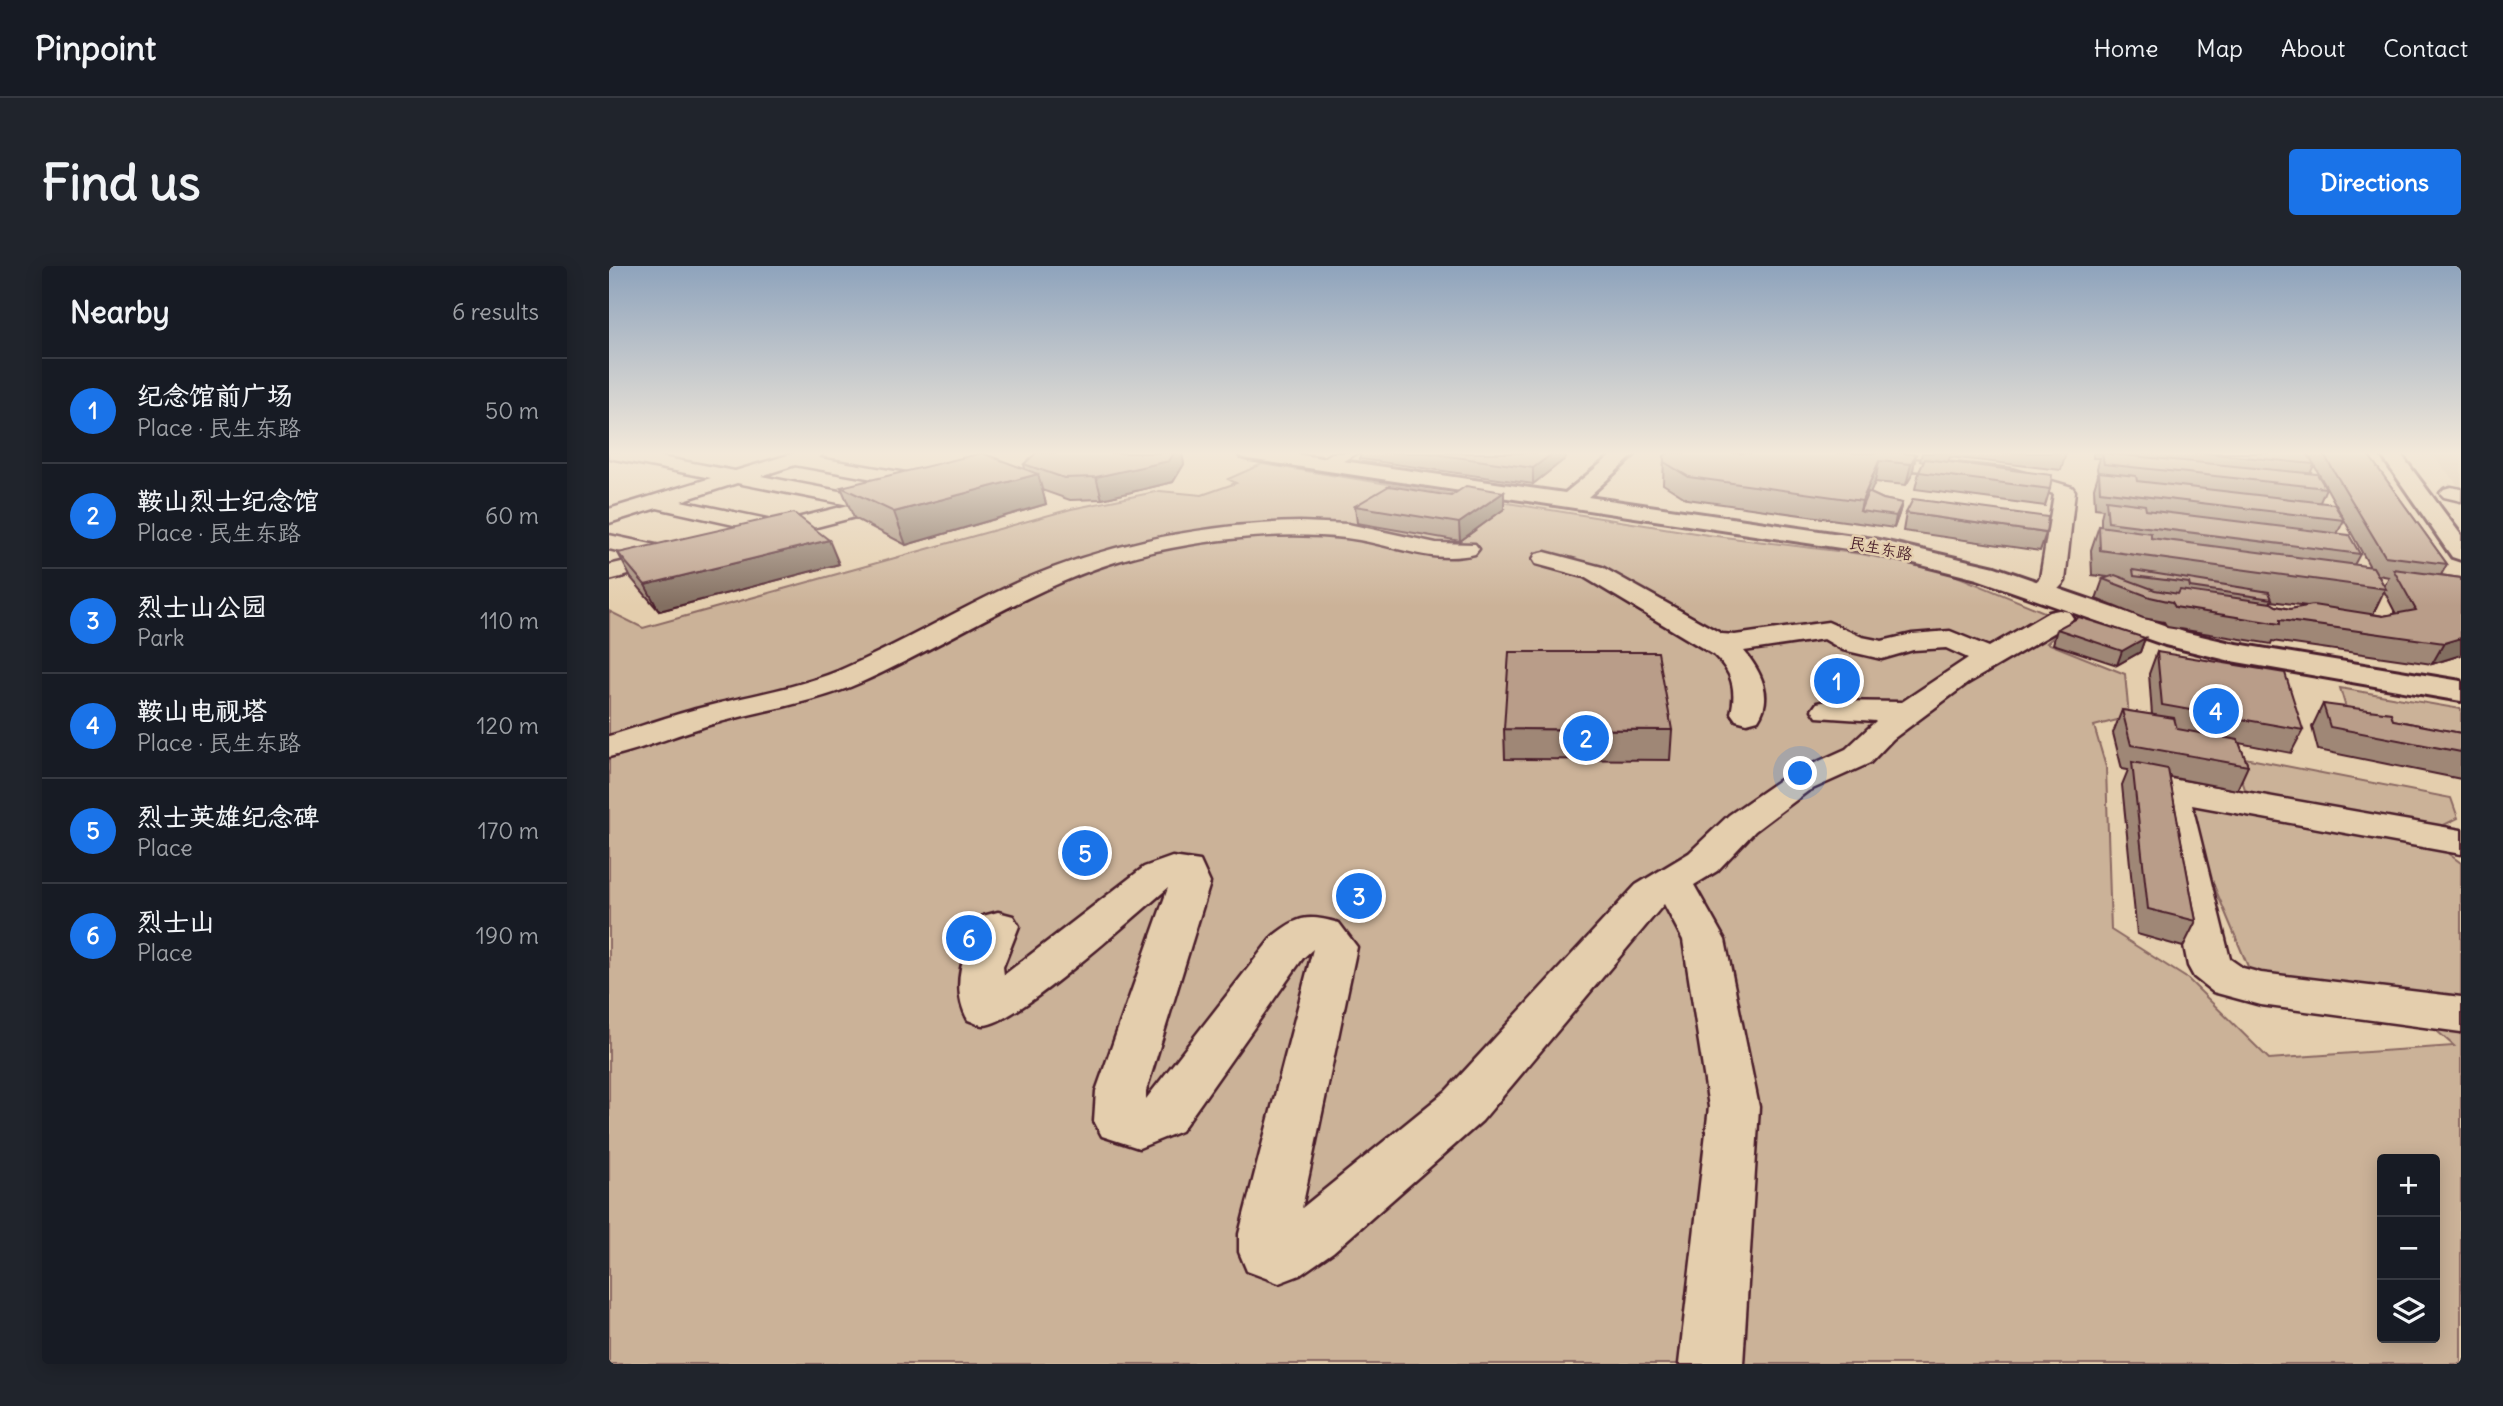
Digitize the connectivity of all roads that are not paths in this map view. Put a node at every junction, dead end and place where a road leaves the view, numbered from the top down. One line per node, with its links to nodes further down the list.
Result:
1 (648, 504): 7 (street)
2 (665, 504): 8 (street)
3 (878, 504): 8 (street)
4 (1599, 504): 17 (main road, 民生东路)
5 (2063, 504): 17 (street)
6 (2427, 504): 13 (main road)
7 (609, 516)
8 (781, 529): 9 (street)
9 (740, 539)
10 (609, 542): 14 (street)
11 (1467, 549): 24 (street)
12 (699, 550): 14 (street)
13 (2461, 552)
14 (673, 556): 16 (street)
15 (1545, 559): 18 (street)
16 (609, 573)
17 (2048, 605): 19 (street); 20 (main road, 民生东路)
18 (1715, 642): 19 (street); 23 (street)
19 (1988, 657): 22 (street)
20 (2461, 691)
21 (1828, 710): 22 (street)
22 (1908, 712): 26 (street)
23 (1747, 713)
24 (609, 747)
25 (2461, 842): 28 (street)
26 (1672, 881): 27 (street); 29 (street)
27 (998, 926)
28 (2461, 1016)
29 (1711, 1364)

